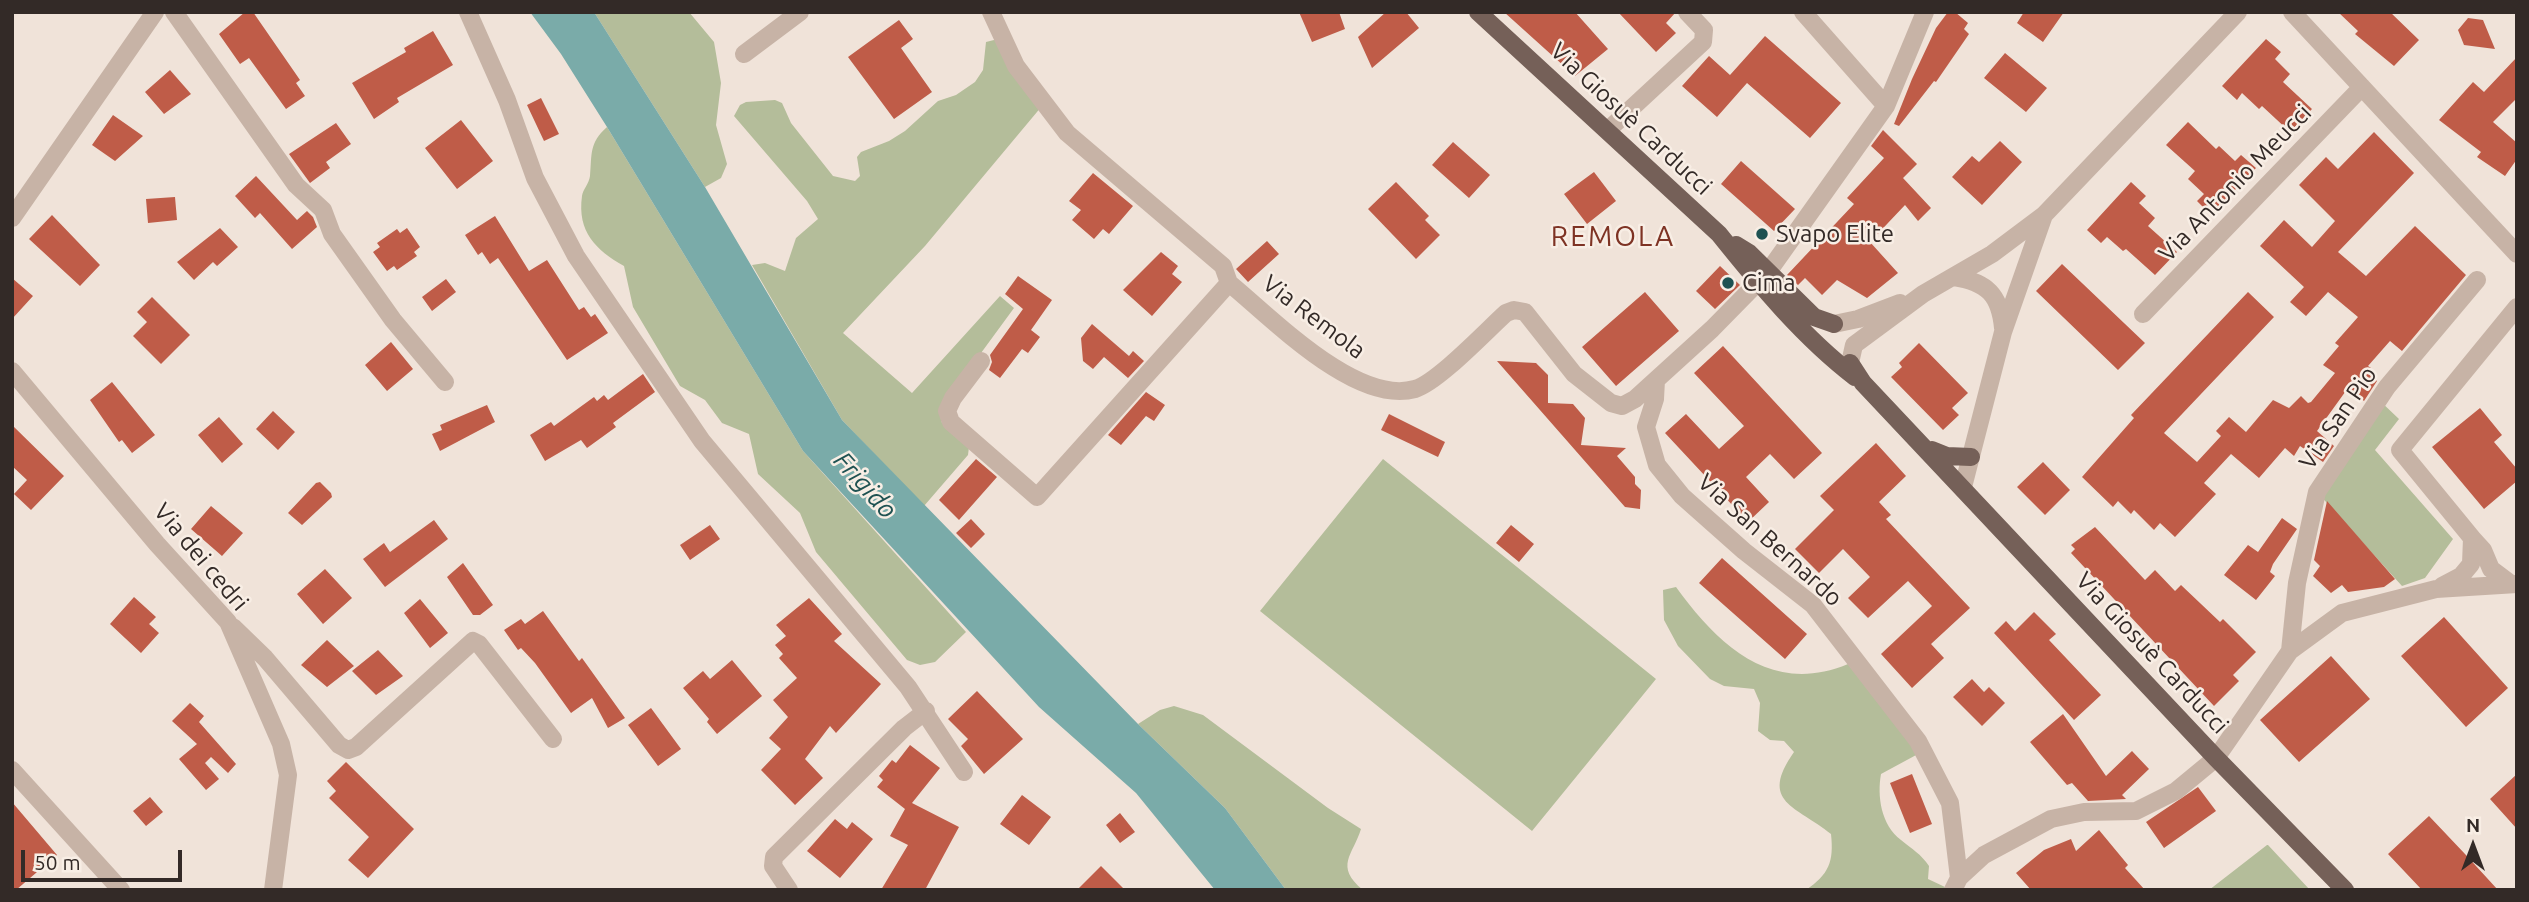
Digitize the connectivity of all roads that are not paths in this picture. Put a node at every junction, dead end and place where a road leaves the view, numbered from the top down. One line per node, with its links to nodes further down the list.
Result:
1 (155, 12): 17 (street)
2 (174, 12): 32 (street)
3 (468, 12): 42 (street)
4 (800, 12): 12 (street)
5 (991, 12): 22 (street)
6 (1478, 12): 15 (main road, Via Giosuè Carducci)
7 (1687, 12): 15 (street)
8 (1802, 12): 14 (street)
9 (1925, 12): 14 (street, Via Remola)
10 (2238, 12): 16 (street)
11 (2292, 12): 13 (street)
12 (744, 54)
13 (2362, 87): 18 (street); 25 (street, Via Antonio Meucci)
14 (1886, 106): 19 (street, Via Remola)
15 (1608, 130): 19 (main road, Via Giosuè Carducci)
16 (2044, 215): 20 (street); 27 (street)
17 (12, 218)
18 (2517, 254)
19 (1763, 277): 26 (main road, Via Giosuè Carducci); 31 (street, Via Remola); 33 (main road, Via Giosuè Carducci)
20 (1954, 277): 23 (street); 27 (street)
21 (2477, 280): 41 (street, Via San Pio)
22 (1229, 283): 28 (street, Via Remola); 31 (street, Via Remola)
23 (1923, 294): 26 (street); 29 (street)
24 (2517, 307): 37 (street)
25 (2143, 314)
26 (1834, 324)
27 (2003, 332): 35 (street)
28 (981, 361)
29 (1850, 363): 33 (main road, Via Giosuè Carducci)
30 (12, 371): 40 (street, Via dei cedri)
31 (1656, 380): 47 (street, Via San Bernardo)
32 (444, 382)
33 (1863, 383): 34 (main road, Via Giosuè Carducci)
34 (1926, 447): 35 (main road, Via Giosuè Carducci); 36 (main road, Via Giosuè Carducci)
35 (1971, 457): 36 (street)
36 (1963, 486): 44 (main road, Via Giosuè Carducci)
37 (2472, 538): 38 (street); 39 (street)
38 (2514, 584): 39 (street)
39 (2436, 589): 41 (street)
40 (228, 622): 43 (street); 49 (street, Via dei cedri)
41 (2290, 650): 44 (street)
42 (926, 711): 46 (street); 50 (street)
43 (553, 739)
44 (2216, 758): 47 (street); 51 (main road, Via Giosuè Carducci)
45 (12, 770): 48 (street)
46 (964, 772)
47 (1956, 884)
48 (121, 890)
49 (272, 890)
50 (789, 890)
51 (2345, 890)

